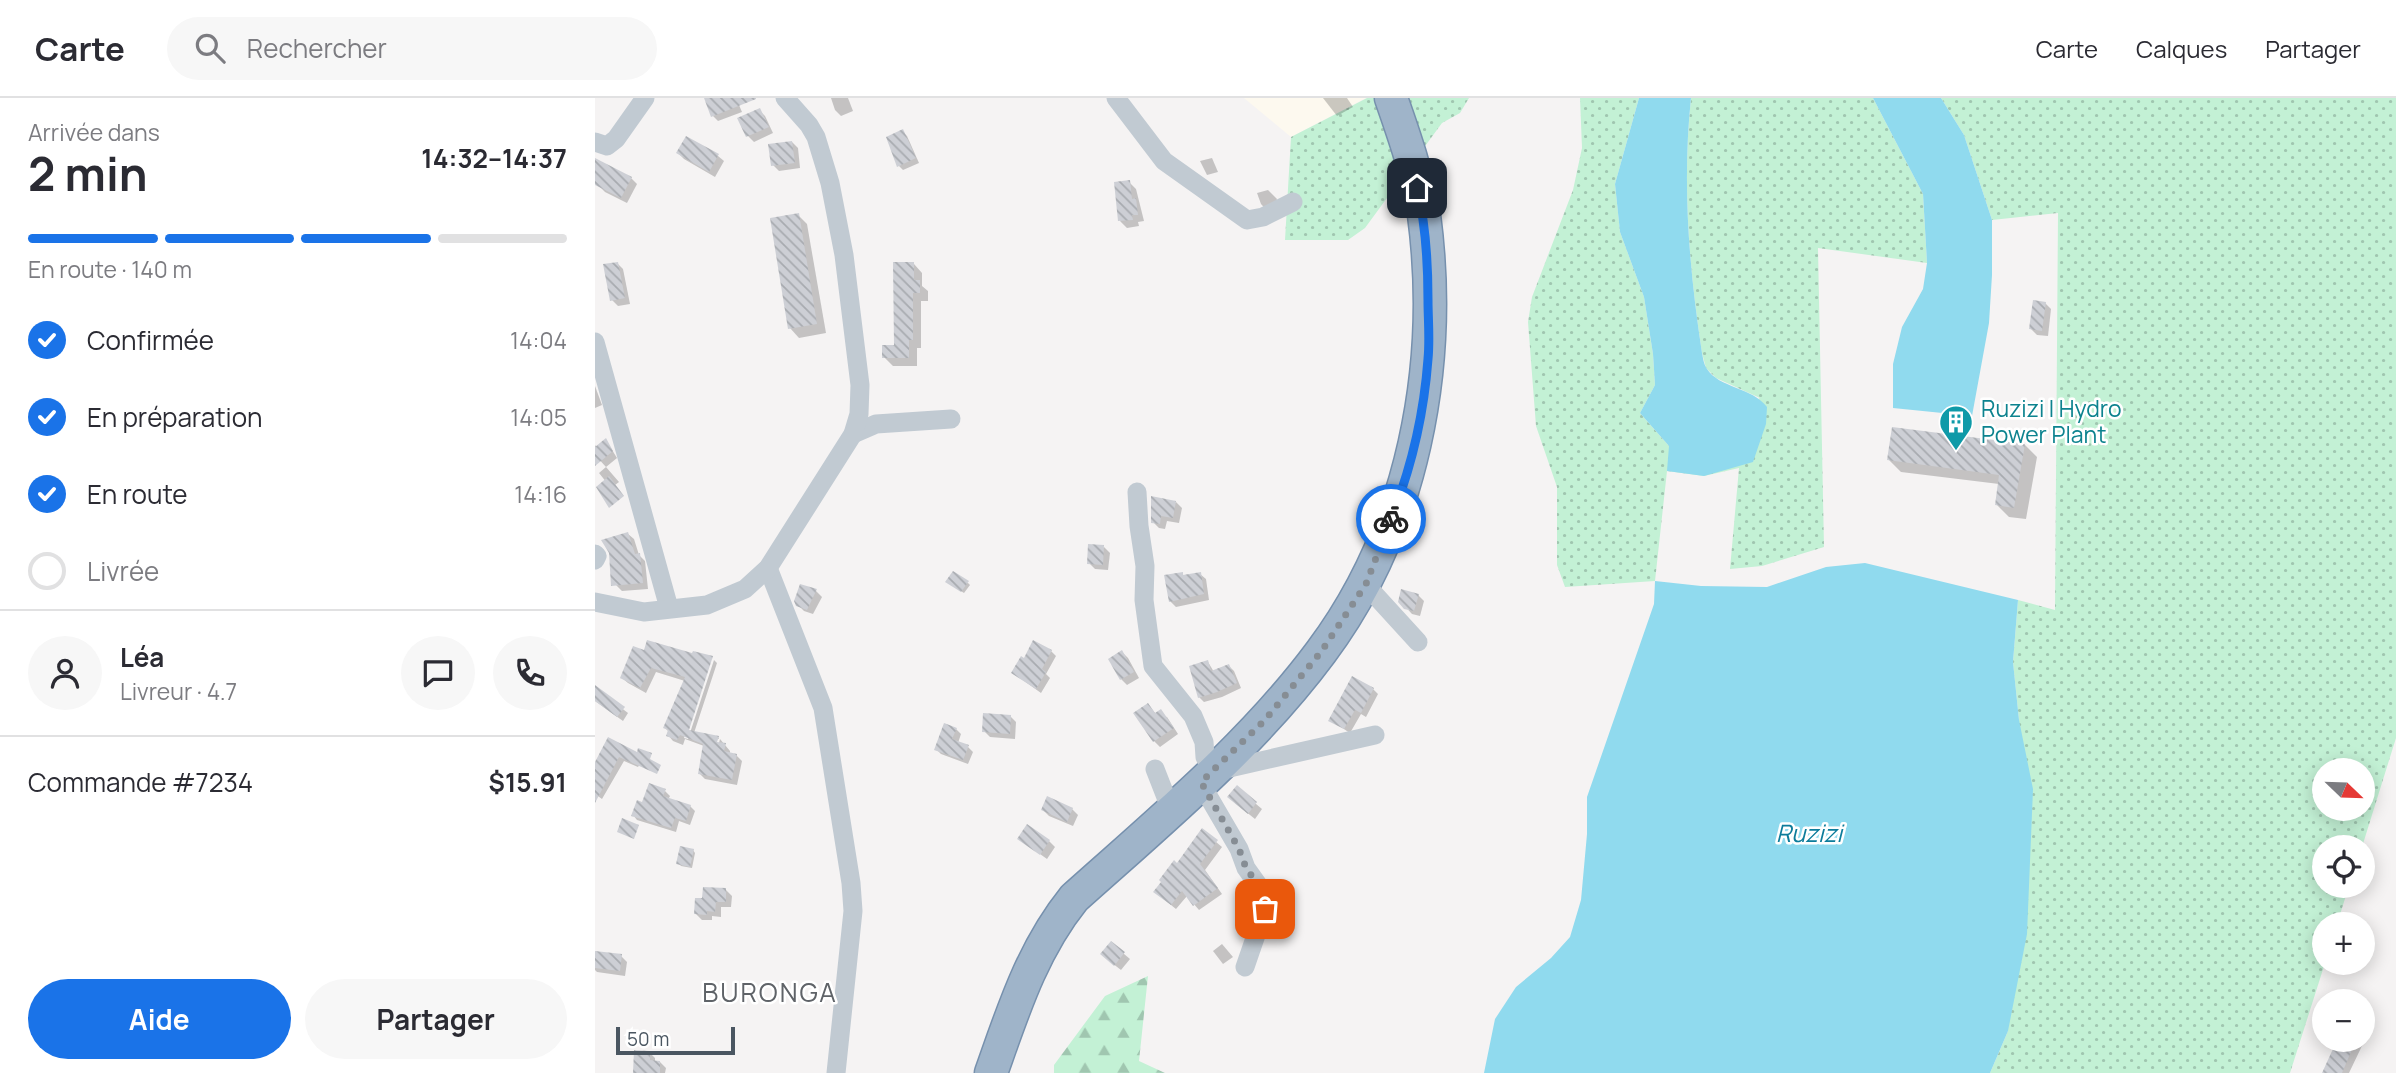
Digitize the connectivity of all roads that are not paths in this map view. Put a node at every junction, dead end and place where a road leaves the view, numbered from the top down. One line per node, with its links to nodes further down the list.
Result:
1 (645, 98): 5 (street)
2 (785, 98): 9 (street)
3 (1116, 98): 6 (street)
4 (1391, 98): 14 (highway)
5 (595, 142)
6 (1293, 202)
7 (595, 342): 16 (street)
8 (951, 419): 9 (street)
9 (853, 435): 13 (street)
10 (1137, 492): 20 (street)
11 (595, 554): 12 (street)
12 (595, 560)
13 (768, 568): 16 (street); 23 (street)
14 (1366, 584): 17 (street); 20 (highway)
15 (595, 602): 16 (street)
16 (669, 608)
17 (1418, 642)
18 (1374, 735): 20 (street)
19 (1154, 769): 21 (street)
20 (1206, 777): 21 (highway); 22 (street)
21 (1171, 810): 24 (highway)
22 (1245, 967)
23 (837, 1073)
24 (991, 1073)

